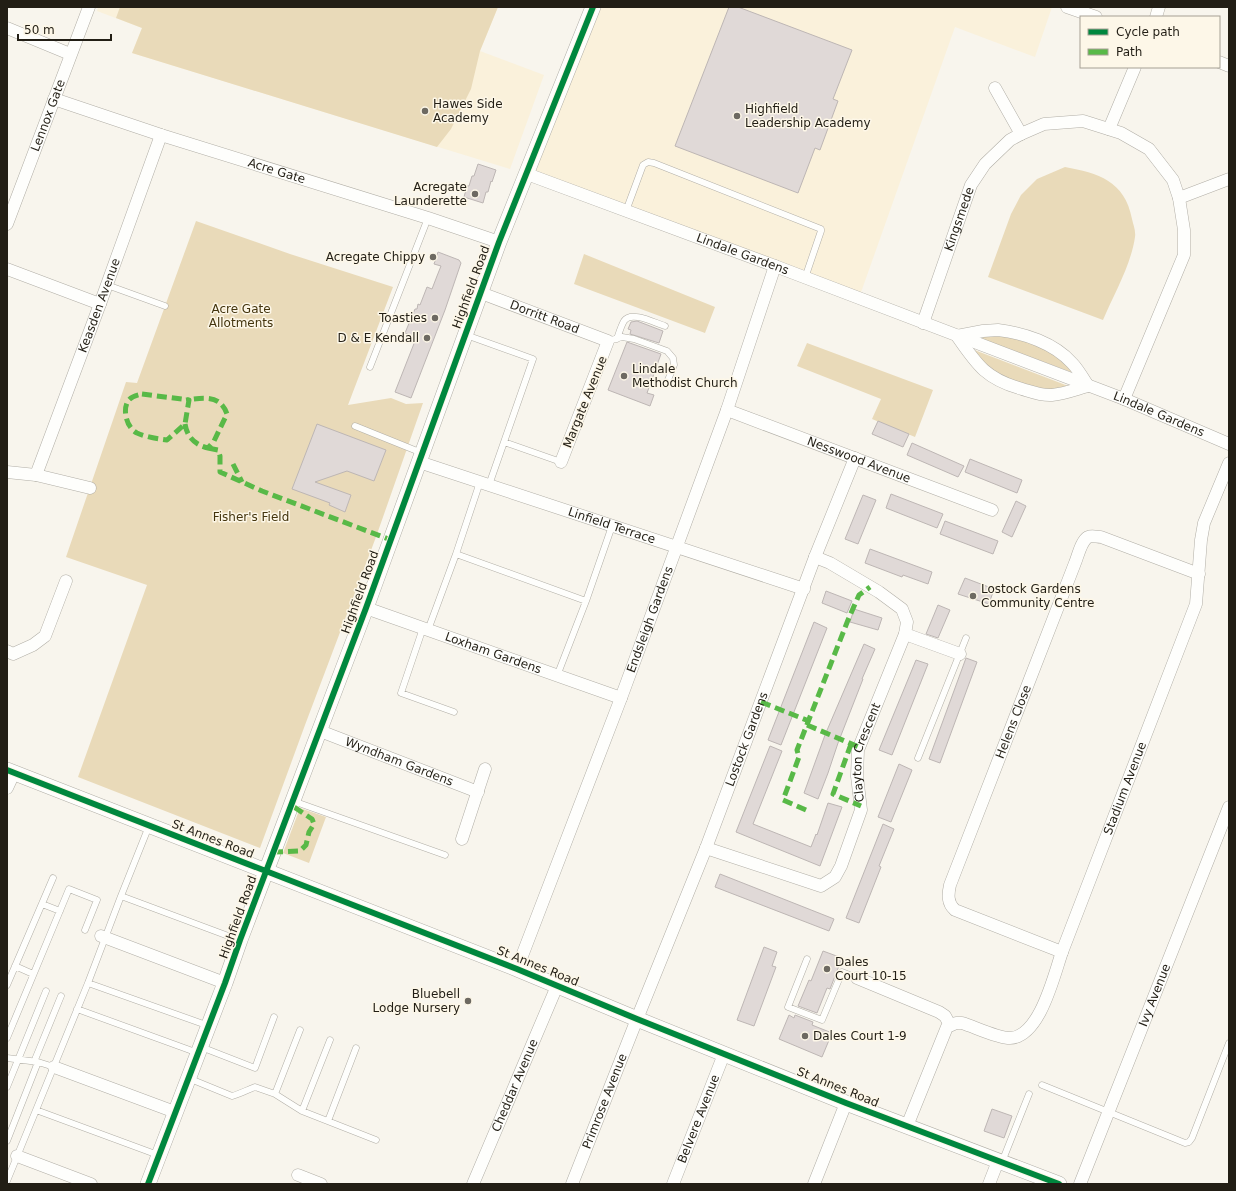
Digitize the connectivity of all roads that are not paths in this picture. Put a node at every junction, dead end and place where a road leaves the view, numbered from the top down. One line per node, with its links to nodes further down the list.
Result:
1 (89, 7): 6 (street, Lennox Gate)
2 (593, 7): 13 (street, Highfield Road)
3 (1067, 7): 4 (street)
4 (1093, 16)
5 (7, 28): 6 (street)
6 (70, 54): 9 (street, Lennox Gate)
7 (1135, 68): 10 (street)
8 (995, 88): 11 (street)
9 (54, 99): 12 (street, Acre Gate); 18 (street, Lennox Gate)
10 (1109, 129): 11 (street, Kingsmede); 15 (street, Kingsmede)
11 (1022, 134): 27 (street, Kingsmede)
12 (161, 135): 17 (street, Acre Gate); 23 (street, Keasden Avenue)
13 (527, 174): 16 (street, Lindale Gardens); 19 (street, Highfield Road)
14 (1229, 179): 15 (street)
15 (1179, 198): 35 (street, Kingsmede)
16 (626, 212): 20 (street, Lindale Gardens); 22 (lane)
17 (428, 218): 19 (street, Acre Gate); 32 (lane)
18 (7, 224)
19 (499, 242): 24 (street, Highfield Road)
20 (775, 266): 22 (street, Lindale Gardens); 36 (street, Endsleigh Gardens)
21 (7, 269): 25 (street)
22 (805, 278): 27 (street, Lindale Gardens)
23 (107, 285): 25 (street, Keasden Avenue); 26 (lane)
24 (481, 293): 29 (street, Highfield Road); 31 (street, Dorritt Road)
25 (100, 304): 45 (street, Keasden Avenue)
26 (165, 306)
27 (923, 323): 30 (street, Lindale Gardens)
28 (665, 326): 31 (lane)
29 (466, 335): 38 (lane); 40 (street, Highfield Road)
30 (957, 336): 34 (street, Lindale Gardens); 34 (street); 34 (street)
31 (613, 340): 33 (lane); 42 (street, Margate Avenue)
32 (370, 368)
33 (668, 380)
34 (1088, 386): 35 (street, Lindale Gardens)
35 (1124, 399): 39 (street, Lindale Gardens)
36 (727, 410): 41 (street, Nesswood Avenue); 50 (street, Endsleigh Gardens)
37 (355, 426): 40 (lane)
38 (504, 442): 42 (lane); 46 (lane)
39 (1229, 444)
40 (421, 457): 46 (street, Linfield Terrace); 57 (street, Highfield Road)
41 (855, 458): 48 (street, Nesswood Avenue); 52 (street, Lostock Gardens)
42 (561, 462)
43 (1229, 463): 53 (street, Stadium Avenue)
44 (7, 472): 45 (street)
45 (36, 475): 47 (street)
46 (484, 484): 49 (street, Linfield Terrace); 51 (lane)
47 (90, 488)
48 (992, 510)
49 (612, 526): 50 (street, Linfield Terrace); 56 (lane)
50 (676, 547): 55 (street, Linfield Terrace); 64 (street, Endsleigh Gardens)
51 (456, 554): 56 (lane); 58 (lane)
52 (815, 557): 55 (street, Lostock Gardens); 59 (street, Clayton Crescent)
53 (1199, 574): 86 (street, Stadium Avenue); 86 (street, Helens Close)
54 (66, 581): 61 (street)
55 (804, 589): 76 (street, Lostock Gardens)
56 (586, 600): 63 (lane)
57 (366, 608): 58 (street, Loxham Gardens); 66 (street, Highfield Road)
58 (425, 629): 63 (street, Loxham Gardens); 65 (lane)
59 (905, 634): 62 (street); 76 (street, Clayton Crescent)
60 (966, 638): 62 (lane)
61 (7, 651)
62 (960, 654): 67 (lane)
63 (557, 676): 64 (street, Loxham Gardens)
64 (621, 698): 89 (street, Endsleigh Gardens)
65 (454, 712)
66 (320, 731): 71 (street, Wyndham Gardens); 72 (street, Highfield Road)
67 (918, 758)
68 (485, 769): 71 (street)
69 (10, 771): 70 (street); 74 (street, St Annes Road)
70 (7, 788)
71 (478, 792): 75 (street)
72 (293, 800): 77 (lane); 78 (street, Highfield Road)
73 (1229, 807): 123 (street, Ivy Avenue)
74 (149, 826): 78 (street, St Annes Road); 80 (lane)
75 (462, 839)
76 (706, 848): 100 (street, Lostock Gardens)
77 (445, 855)
78 (266, 871): 85 (street, Highfield Road); 89 (street, St Annes Road)
79 (53, 878): 81 (lane)
80 (121, 896): 84 (lane); 85 (lane)
81 (42, 904): 82 (lane); 88 (lane)
82 (60, 911): 83 (lane); 90 (lane)
83 (85, 930)
84 (103, 937): 92 (lane); 93 (street)
85 (240, 940): 93 (street, Highfield Road)
86 (1062, 952): 101 (street, Stadium Avenue)
87 (807, 959): 91 (lane)
88 (15, 966): 90 (lane); 94 (lane)
89 (517, 969): 95 (street, St Annes Road)
90 (34, 974): 104 (lane)
91 (858, 978): 101 (street)
92 (88, 982): 98 (lane); 102 (lane)
93 (225, 983): 102 (street, Highfield Road)
94 (7, 985)
95 (557, 986): 100 (street, St Annes Road); 136 (street, Cheddar Avenue)
96 (46, 990): 111 (lane)
97 (61, 996): 112 (lane)
98 (77, 1009): 108 (lane); 113 (lane)
99 (274, 1017): 108 (lane)
100 (637, 1019): 109 (street, St Annes Road); 137 (street, Primrose Avenue)
101 (950, 1025): 125 (street)
102 (209, 1026): 108 (street, Highfield Road)
103 (300, 1030): 117 (lane)
104 (7, 1038)
105 (330, 1040): 121 (lane)
106 (1229, 1043): 123 (lane)
107 (356, 1048): 124 (lane)
108 (199, 1050): 114 (street, Highfield Road)
109 (724, 1054): 119 (street, St Annes Road); 138 (street, Belvere Avenue)
110 (7, 1058): 111 (lane)
111 (18, 1059): 112 (lane); 116 (lane)
112 (36, 1062): 113 (lane); 127 (lane)
113 (54, 1067): 120 (lane); 122 (street)
114 (188, 1078): 117 (lane); 122 (street, Highfield Road)
115 (1042, 1085): 123 (lane)
116 (7, 1087)
117 (275, 1094): 121 (lane)
118 (1029, 1094): 130 (lane)
119 (846, 1102): 125 (street, St Annes Road); 139 (street)
120 (36, 1110): 128 (lane); 129 (lane)
121 (302, 1111): 124 (lane)
122 (175, 1112): 128 (street, Highfield Road)
123 (1108, 1113): 142 (street, Ivy Avenue)
124 (328, 1121): 126 (lane)
125 (907, 1126): 130 (street, St Annes Road)
126 (376, 1140)
127 (7, 1141)
128 (159, 1155): 134 (street, Highfield Road)
129 (17, 1156): 132 (lane); 133 (street)
130 (1000, 1162): 140 (street); 141 (street, St Annes Road)
131 (298, 1175): 135 (street)
132 (7, 1181)
133 (84, 1183)
134 (148, 1184)
135 (321, 1184)
136 (473, 1184)
137 (572, 1184)
138 (673, 1184)
139 (814, 1184)
140 (989, 1184)
141 (1059, 1184)
142 (1080, 1184)

